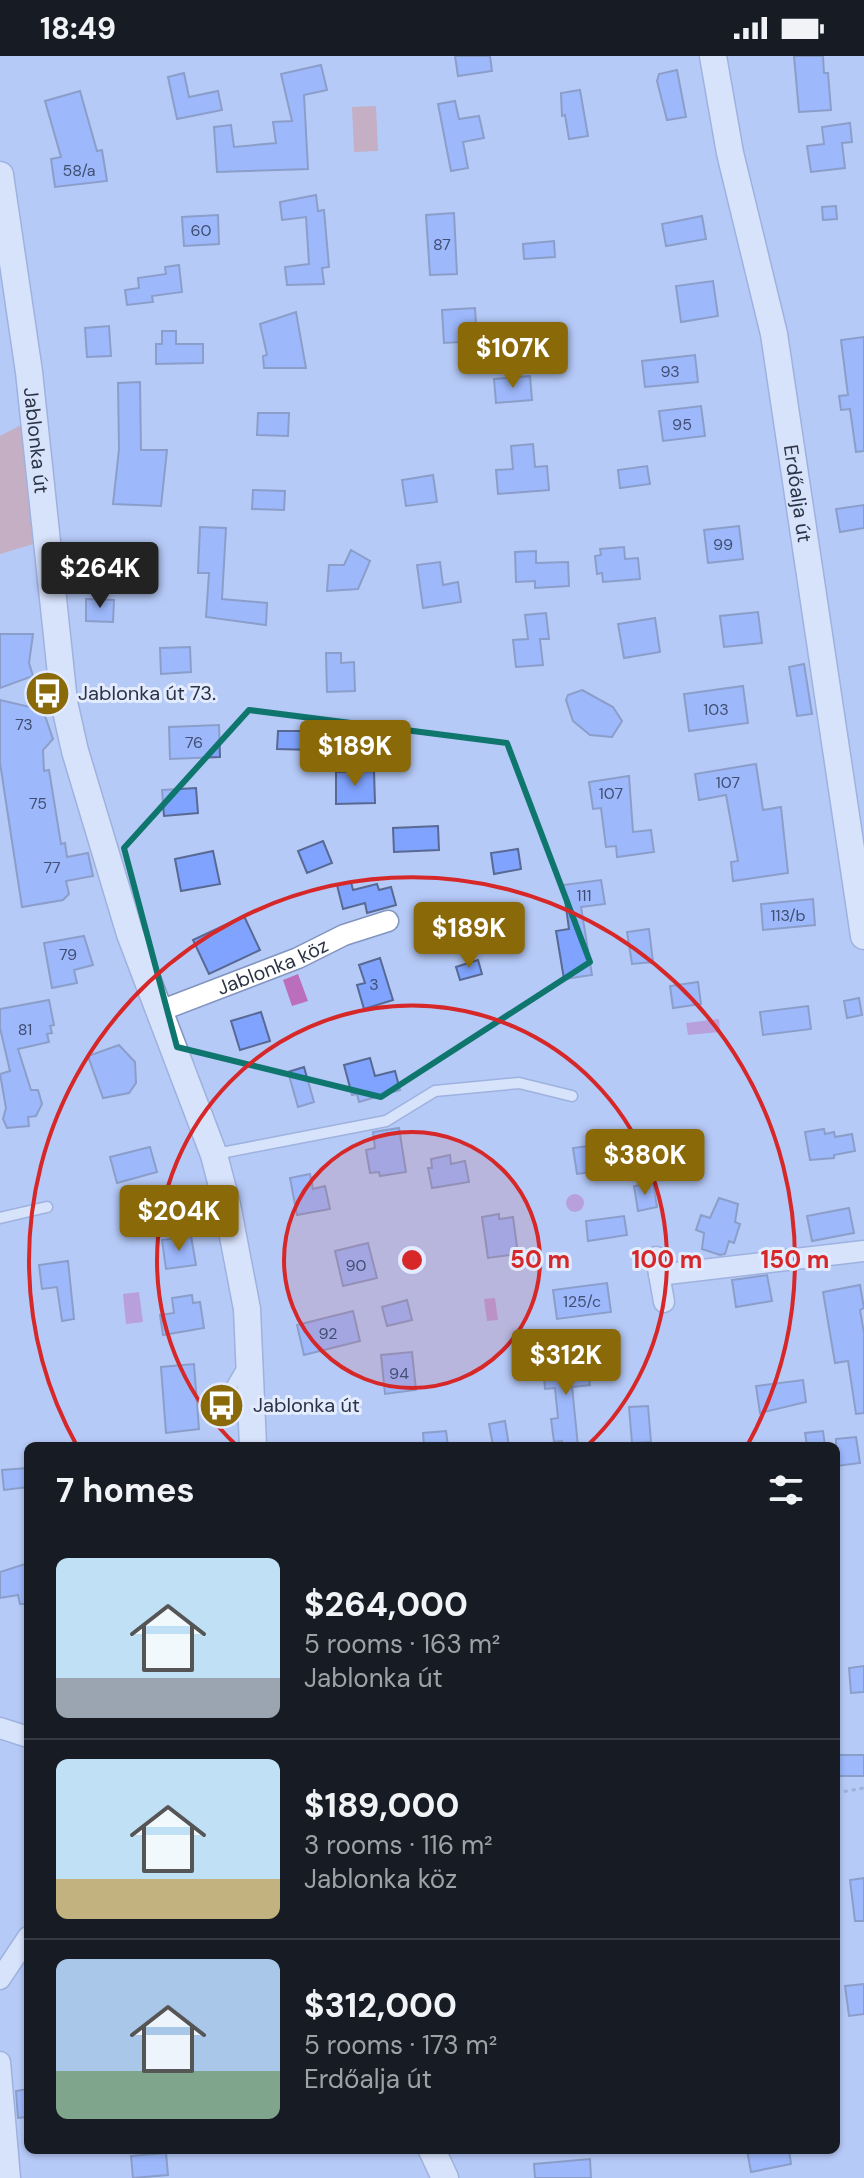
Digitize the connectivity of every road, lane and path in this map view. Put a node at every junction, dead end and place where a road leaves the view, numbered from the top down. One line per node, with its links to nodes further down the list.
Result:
1 (713, 56): 4 (street, Erdőalja út)
2 (0, 175): 5 (street, Jablonka út)
3 (388, 921): 5 (street, Jablonka köz)
4 (864, 936)
5 (157, 1012): 7 (street, Jablonka út)
6 (572, 1096): 7 (lane)
7 (214, 1155): 12 (street, Jablonka út)
8 (47, 1207): 9 (lane)
9 (0, 1218)
10 (864, 1251): 11 (street)
11 (664, 1302)
12 (253, 1442)
13 (0, 1728): 14 (street)
14 (24, 1736)
15 (864, 1788): 16 (path)
16 (840, 1792)
17 (24, 1943): 18 (street)
18 (0, 1979)
19 (0, 2062): 21 (street)
20 (434, 2154): 22 (street)
21 (10, 2178)
22 (445, 2178)

